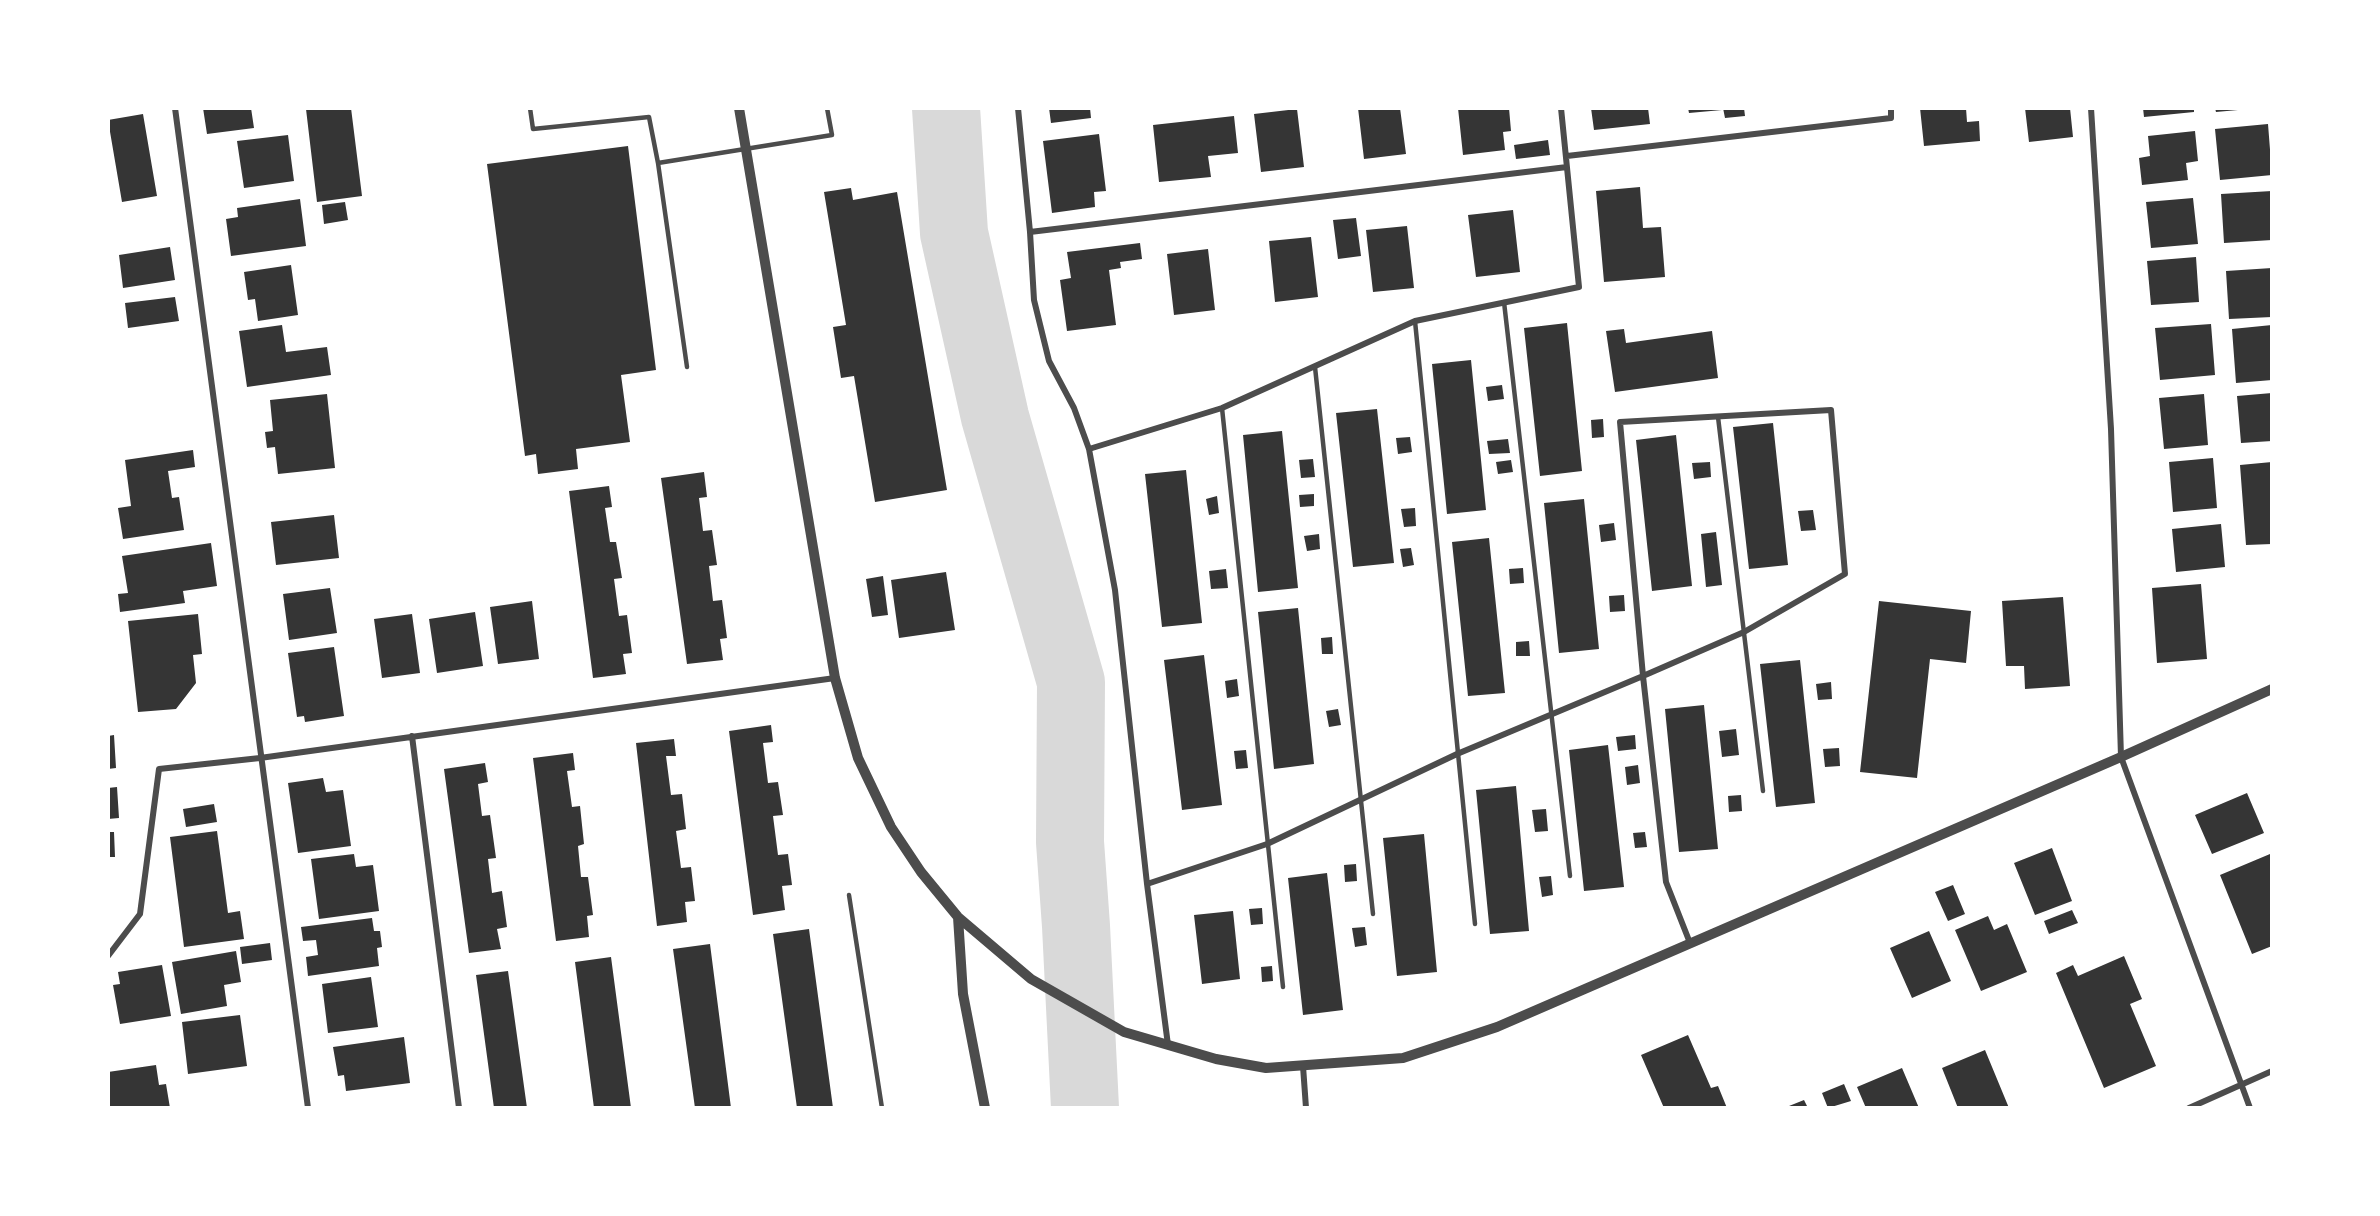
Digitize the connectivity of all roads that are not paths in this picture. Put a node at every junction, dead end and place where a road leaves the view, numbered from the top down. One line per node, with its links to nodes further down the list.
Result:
1 (175, 108): 29 (street)
2 (530, 108): 11 (lane)
3 (739, 108): 9 (street)
4 (827, 108): 9 (lane)
5 (1018, 108): 13 (street)
6 (1561, 108): 10 (street)
7 (1891, 108): 10 (street)
8 (2091, 108): 28 (street)
9 (746, 149): 11 (lane); 23 (street)
10 (1567, 156): 12 (street)
11 (658, 163): 16 (lane)
12 (1567, 167): 13 (street); 14 (street)
13 (1030, 232): 20 (street)
14 (1504, 302): 15 (street); 25 (lane)
15 (1414, 321): 17 (street); 27 (lane)
16 (687, 367)
17 (1315, 367): 18 (street); 31 (lane)
18 (1222, 408): 20 (street); 32 (lane)
19 (1718, 417): 21 (lane); 21 (street); 22 (street)
20 (1089, 449): 34 (street)
21 (1744, 632): 22 (street); 30 (lane)
22 (1643, 676): 25 (street); 39 (street)
23 (835, 678): 26 (street); 37 (street)
24 (2272, 689): 28 (street)
25 (1552, 714): 27 (street); 33 (lane)
26 (412, 736): 29 (street); 47 (street)
27 (1457, 754): 31 (street); 38 (lane)
28 (2121, 757): 39 (street); 45 (street)
29 (260, 758): 40 (street); 46 (street)
30 (1763, 791)
31 (1361, 799): 32 (street); 36 (lane)
32 (1267, 844): 34 (street); 41 (lane)
33 (1570, 876)
34 (1147, 884): 42 (street)
35 (849, 895): 48 (lane)
36 (1373, 914)
37 (958, 917): 42 (street); 49 (street)
38 (1475, 924)
39 (1690, 943): 43 (street)
40 (108, 956)
41 (1283, 987)
42 (1168, 1045): 43 (street)
43 (1303, 1066): 50 (street)
44 (2272, 1071): 45 (street)
45 (2240, 1084): 51 (street); 52 (street)
46 (308, 1108)
47 (459, 1108)
48 (882, 1108)
49 (985, 1108)
50 (1306, 1108)
51 (2189, 1108)
52 (2250, 1108)

